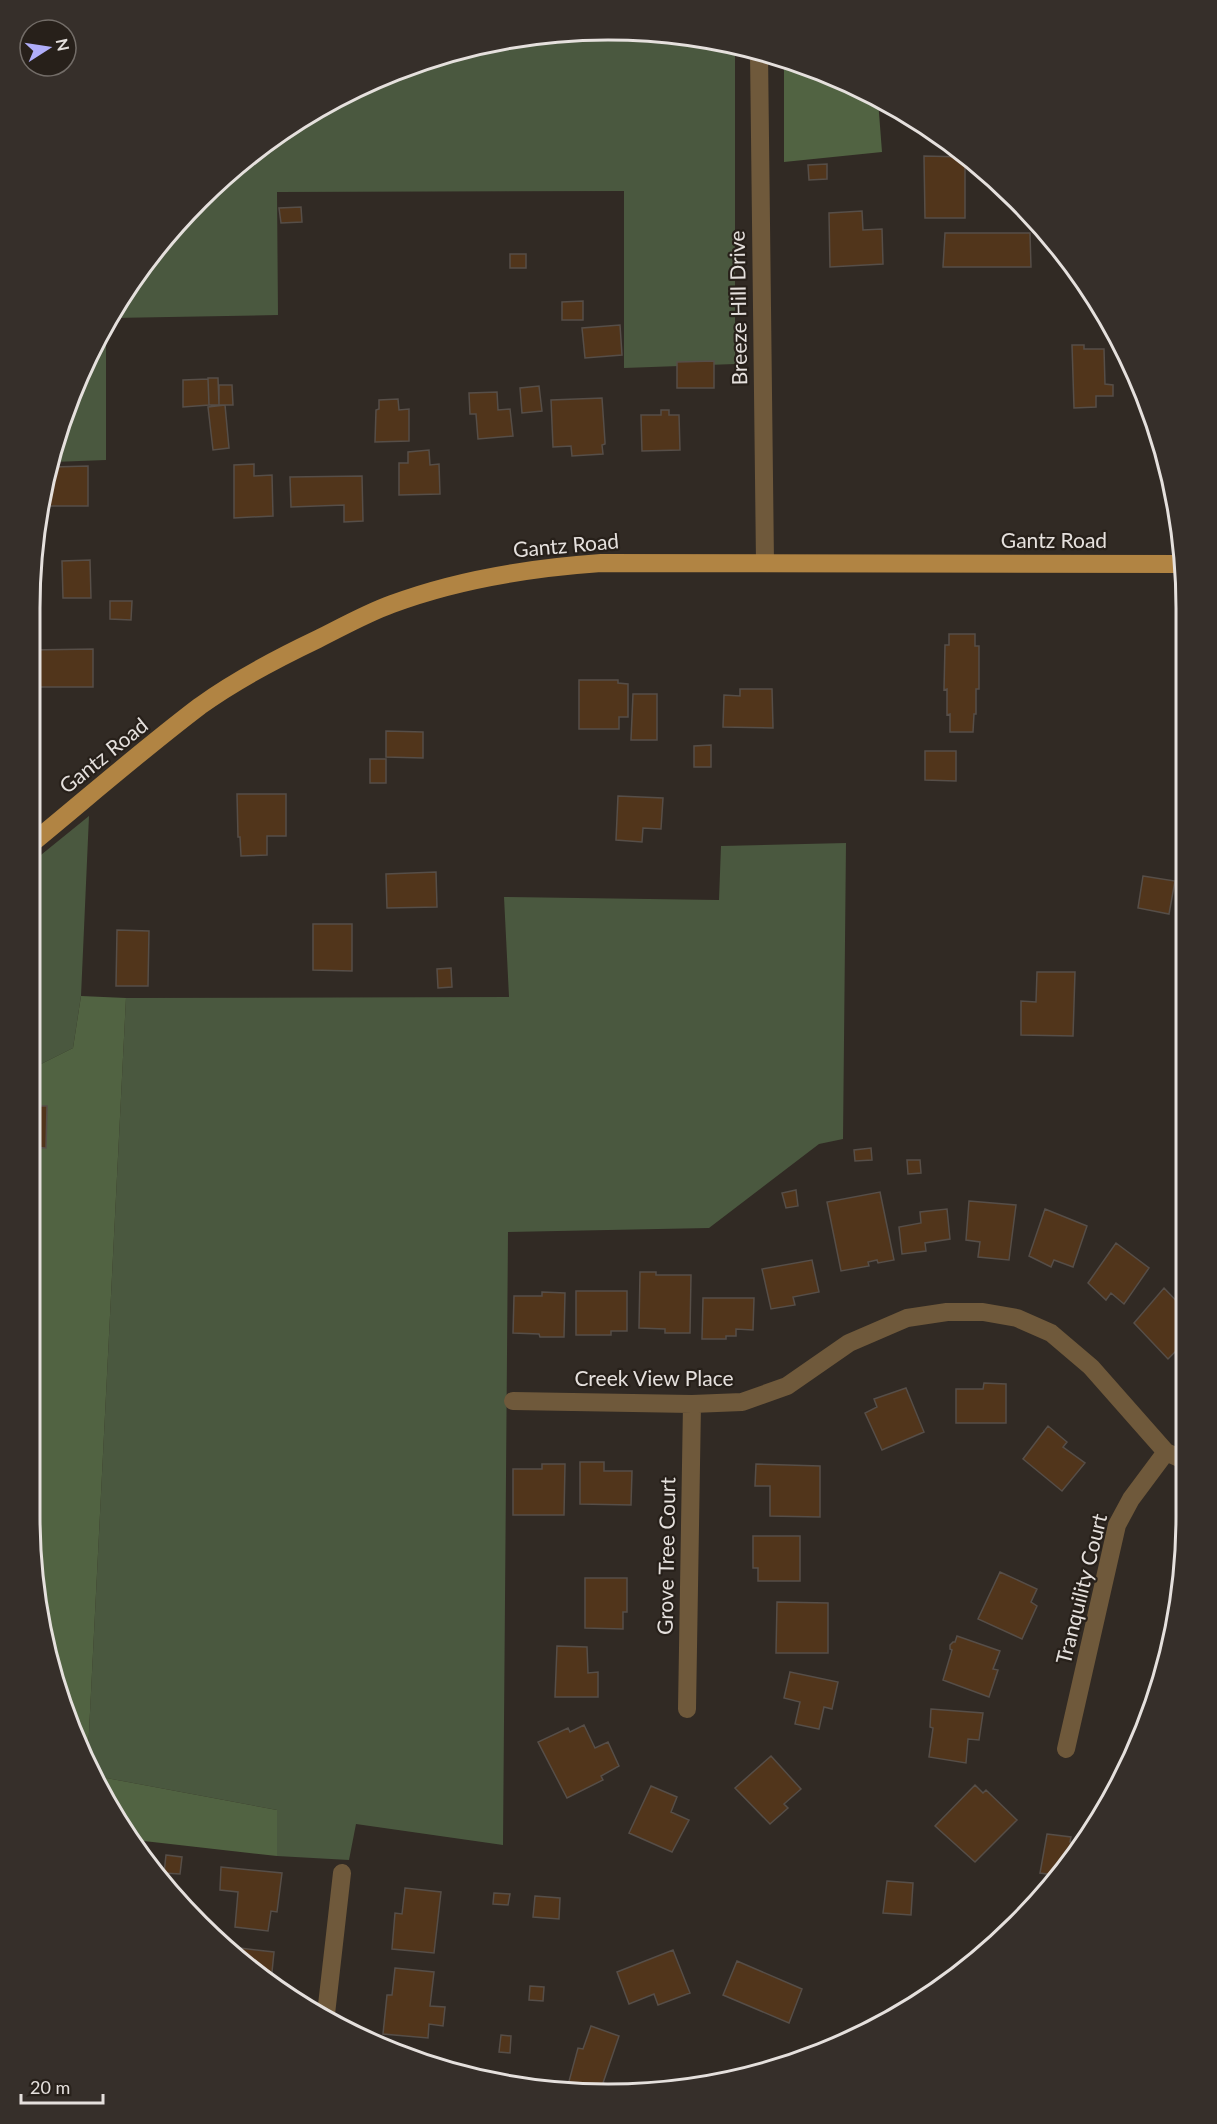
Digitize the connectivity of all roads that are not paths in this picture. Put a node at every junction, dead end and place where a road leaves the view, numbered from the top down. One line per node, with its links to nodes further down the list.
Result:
1 (759, 61): 2 (street, Breeze Hill Drive)
2 (765, 563): 3 (main road, Gantz Road); 4 (main road, Gantz Road)
3 (1174, 564)
4 (40, 837)
5 (513, 1401): 6 (street, Creek View Place)
6 (692, 1404): 7 (street, Creek View Place); 9 (street, Grove Tree Court)
7 (1166, 1452): 8 (street, Creek View Place); 10 (street, Tranquility Court)
8 (1176, 1456)
9 (687, 1709)
10 (1066, 1749)
11 (342, 1873): 12 (street)
12 (327, 2008)

